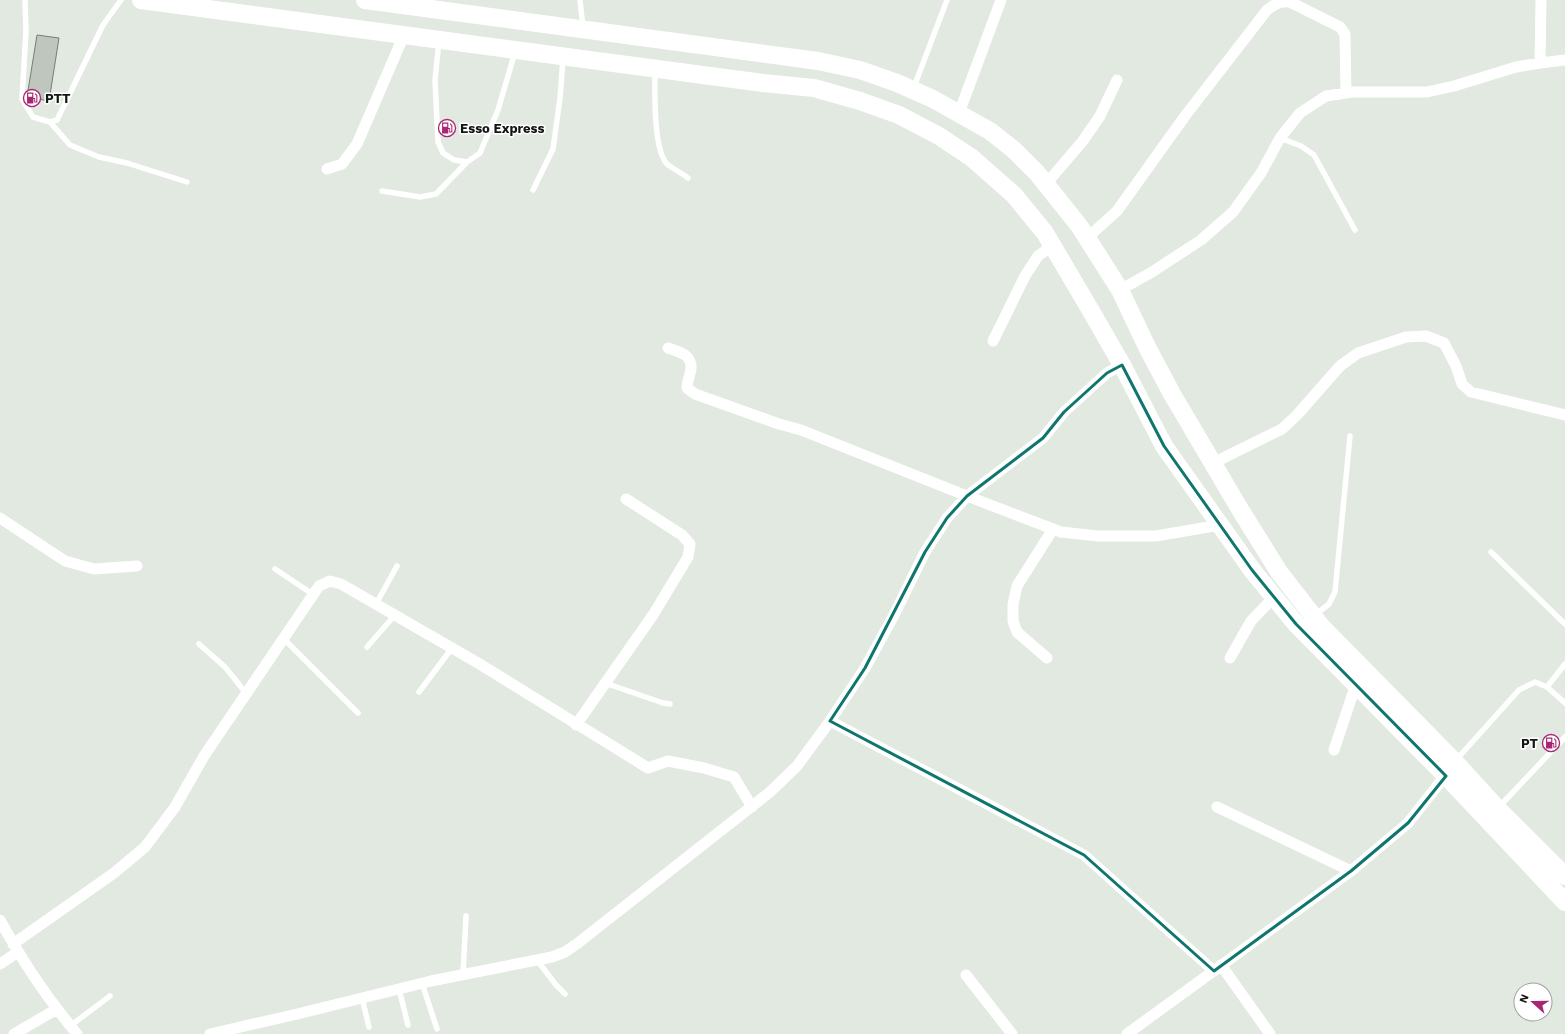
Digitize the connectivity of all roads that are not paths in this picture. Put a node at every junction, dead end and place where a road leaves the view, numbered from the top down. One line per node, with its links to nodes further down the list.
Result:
1 (25, 0): 21 (lane)
2 (121, 0): 21 (lane)
3 (141, 0): 10 (main road)
4 (365, 0): 9 (main road)
5 (580, 0): 9 (lane)
6 (947, 0): 18 (lane)
7 (1001, 0): 20 (street)
8 (1541, 0): 15 (street)
9 (584, 30): 18 (main road)
10 (404, 35): 11 (main road); 24 (street)
11 (439, 39): 12 (main road); 23 (lane)
12 (516, 49): 13 (main road); 23 (lane)
13 (563, 55): 16 (main road); 28 (lane)
14 (1565, 60): 15 (street)
15 (1540, 63): 19 (street)
16 (656, 68): 25 (lane); 32 (main road)
17 (1117, 80): 27 (street)
18 (913, 90): 20 (main road)
19 (1346, 93): 22 (street); 31 (street)
20 (959, 113): 27 (main road)
21 (50, 122): 26 (lane)
22 (1280, 138): 30 (lane); 33 (street)
23 (467, 162): 29 (lane)
24 (327, 169)
25 (688, 178)
26 (188, 182)
27 (1046, 184): 31 (main road)
28 (533, 190)
29 (382, 191)
30 (1355, 230)
31 (1087, 238): 33 (main road)
32 (1052, 246): 34 (street); 36 (main road)
33 (1120, 290): 39 (main road)
34 (993, 341)
35 (668, 348): 40 (street)
36 (1122, 365): 40 (street); 43 (main road)
37 (1565, 415): 39 (street)
38 (1350, 436): 53 (lane)
39 (1213, 463): 53 (main road)
40 (967, 496): 44 (street); 70 (street)
41 (626, 499): 62 (street)
42 (0, 518): 46 (street)
43 (1220, 525): 44 (street); 50 (main road)
44 (1053, 529): 59 (street)
45 (1491, 552): 54 (lane)
46 (137, 566)
47 (397, 566): 51 (lane)
48 (275, 569): 49 (lane)
49 (314, 595): 51 (street); 55 (street)
50 (1274, 597): 60 (street); 63 (main road)
51 (376, 604): 52 (street)
52 (396, 615): 57 (lane); 58 (street)
53 (1314, 616): 74 (main road)
54 (1565, 624)
55 (284, 639): 66 (street); 69 (lane)
56 (199, 644): 66 (lane)
57 (367, 647)
58 (452, 648): 65 (lane); 71 (street)
59 (1047, 658)
60 (1230, 658)
61 (1565, 664): 64 (lane)
62 (606, 683): 68 (lane); 71 (street)
63 (1356, 684): 73 (street); 74 (main road)
64 (1547, 687): 67 (lane); 74 (lane)
65 (419, 692)
66 (247, 694): 83 (street)
67 (1565, 703)
68 (670, 704)
69 (358, 713)
70 (830, 721): 75 (street); 86 (street)
71 (576, 725): 75 (street)
72 (1565, 737): 77 (lane)
73 (1334, 750)
74 (1450, 769): 77 (main road); 78 (street); 79 (main road)
75 (752, 807): 84 (street)
76 (1217, 807): 78 (street)
77 (1497, 808): 79 (main road)
78 (1352, 871): 86 (street)
79 (1561, 880): 80 (main road)
80 (1565, 902)
81 (466, 916): 87 (lane)
82 (0, 920): 83 (street)
83 (16, 948): 85 (street); 94 (street)
84 (536, 960): 87 (street); 91 (lane)
85 (0, 964)
86 (1218, 968): 99 (street); 103 (street)
87 (463, 974): 89 (street)
88 (966, 975): 102 (street)
89 (422, 983): 90 (street); 97 (lane)
90 (399, 989): 93 (street); 95 (lane)
91 (565, 994)
92 (110, 996): 98 (lane)
93 (362, 998): 96 (lane); 101 (street)
94 (57, 1009): 98 (street); 100 (street)
95 (408, 1026)
96 (369, 1027)
97 (437, 1029)
98 (74, 1030)
99 (1133, 1032)
100 (14, 1034)
101 (210, 1034)
102 (1012, 1034)
103 (1270, 1034)

